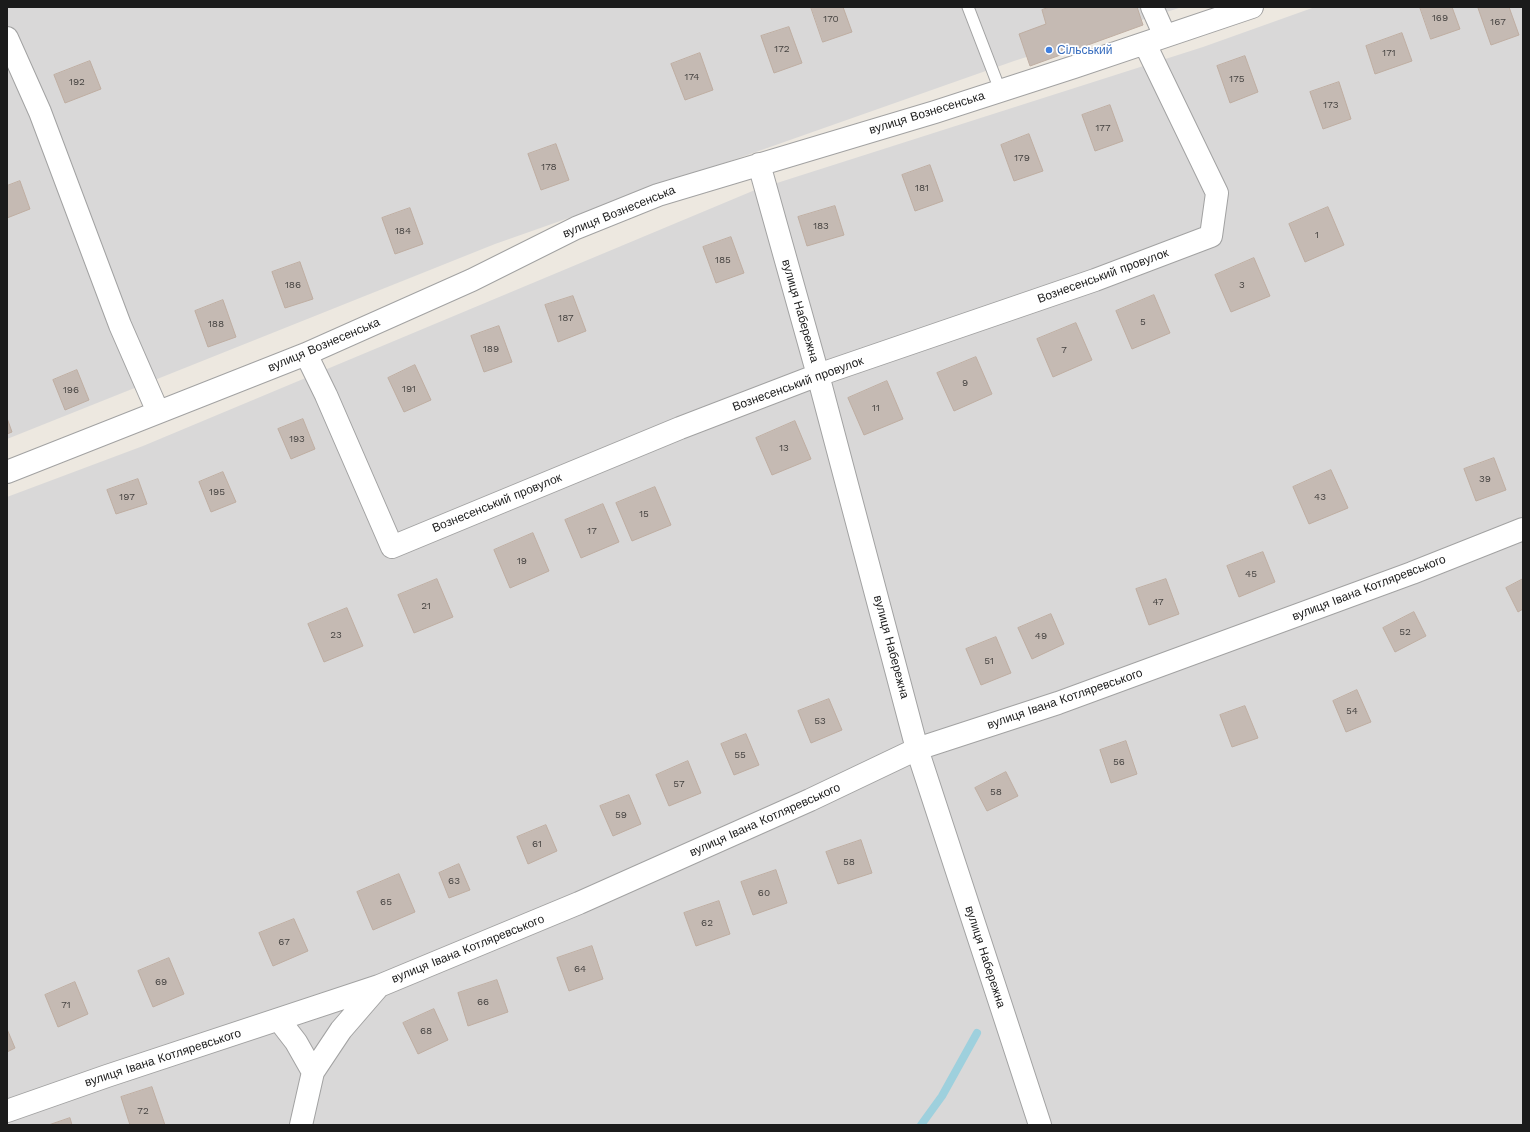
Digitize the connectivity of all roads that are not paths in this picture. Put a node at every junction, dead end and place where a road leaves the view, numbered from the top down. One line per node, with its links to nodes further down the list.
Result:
1 (968, 7): 7 (lane)
2 (1152, 7): 4 (street)
3 (1252, 7): 4 (street, вулиця Вознесенська)
4 (1166, 36): 6 (street, вулиця Вознесенська)
5 (7, 38): 11 (street)
6 (1145, 44): 7 (street, вулиця Вознесенська); 10 (street, Вознесенський провулок)
7 (1000, 90): 8 (street, вулиця Вознесенська)
8 (758, 164): 9 (street, вулиця Вознесенська); 10 (street, вулиця Набережна)
9 (306, 354): 10 (street, Вознесенський провулок); 11 (street, вулиця Вознесенська)
10 (818, 375): 14 (street, вулиця Набережна)
11 (158, 412): 12 (street, вулиця Вознесенська)
12 (7, 472)
13 (1523, 529): 14 (street, вулиця Івана Котляревського)
14 (917, 749): 15 (street, вулиця Івана Котляревського); 20 (street, вулиця Набережна)
15 (379, 986): 16 (street, вулиця Івана Котляревського); 17 (street)
16 (279, 1020): 17 (street); 18 (street, вулиця Івана Котляревського)
17 (313, 1072): 19 (street)
18 (7, 1111)
19 (301, 1125)
20 (1040, 1125)

